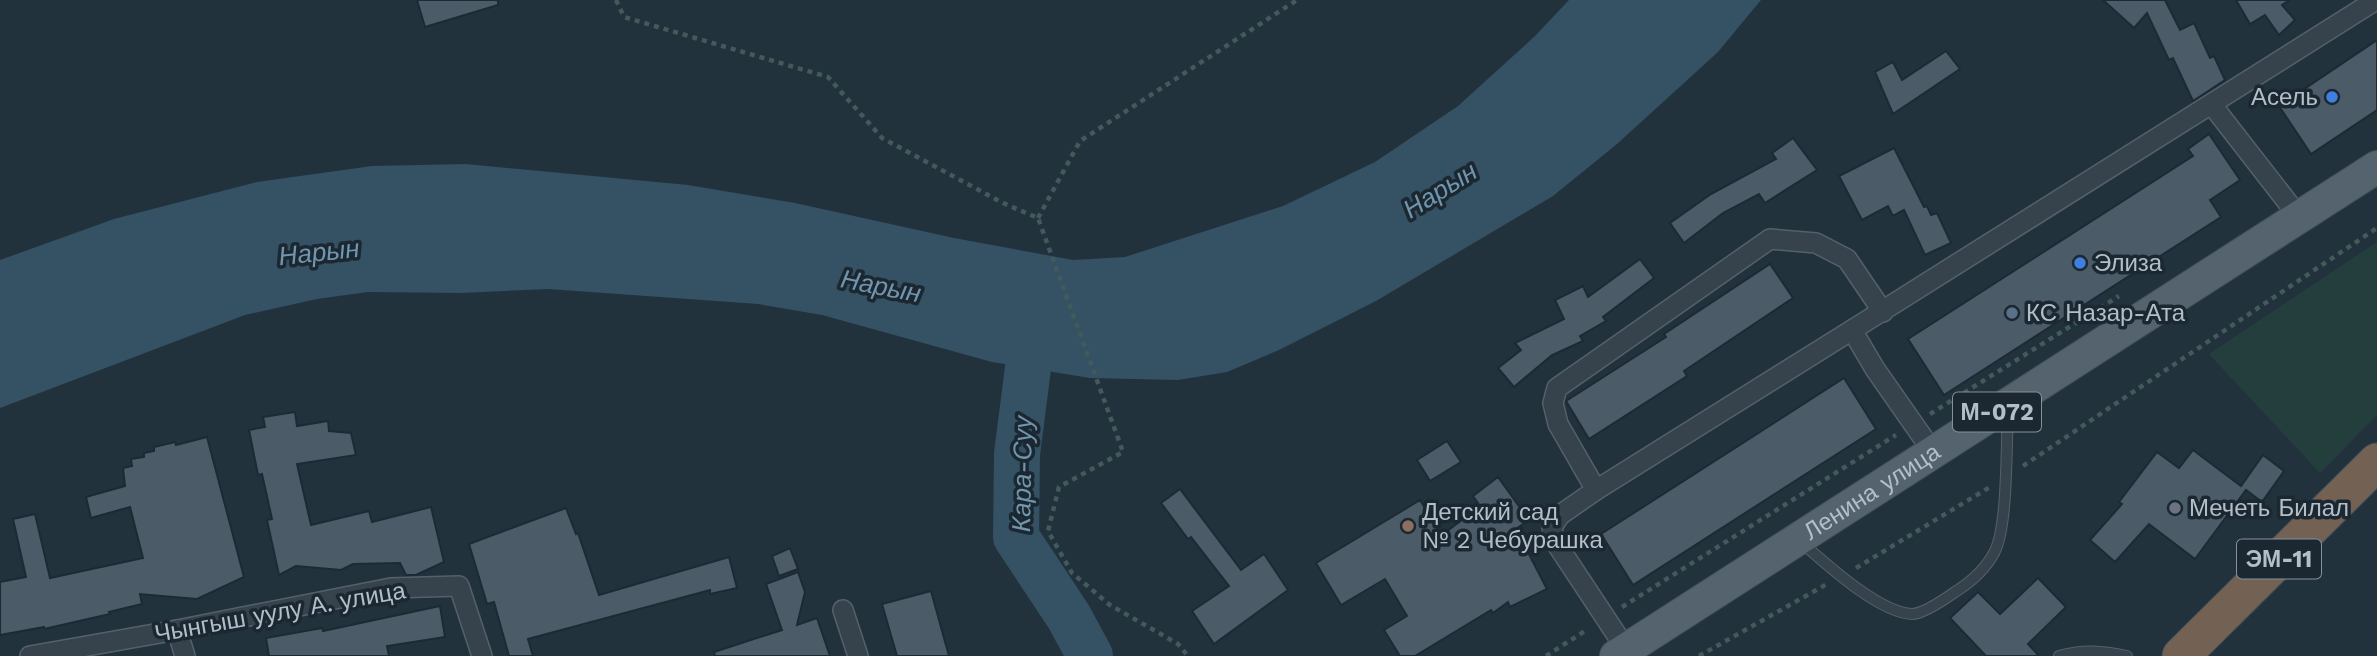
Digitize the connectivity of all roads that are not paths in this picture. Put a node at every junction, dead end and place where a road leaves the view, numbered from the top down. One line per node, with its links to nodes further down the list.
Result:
1 (2376, 0): 2 (street)
2 (2211, 105): 4 (street); 5 (street)
3 (2377, 167): 4 (main road, Ленина улица / М-072)
4 (2299, 217): 7 (main road, Ленина улица / М-072)
5 (1882, 312): 6 (street); 10 (street)
6 (1852, 330): 8 (street); 10 (street)
7 (2008, 404): 8 (main road, Ленина улица / М-072); 11 (lane)
8 (1933, 452): 11 (main road, Ленина улица / М-072)
9 (2377, 462): 21 (highway, ЭМ-11)
10 (1596, 490): 14 (street)
11 (1798, 540): 14 (main road, Ленина улица / М-072)
12 (843, 610): 18 (street)
13 (177, 630): 15 (street, Чынгыш уулу А. улица); 16 (street); 17 (street, Чынгыш уулу А. улица)
14 (1621, 653)
15 (30, 656)
16 (185, 656)
17 (482, 656)
18 (858, 656)
19 (2059, 656): 20 (lane)
20 (2127, 656)
21 (2180, 656)

